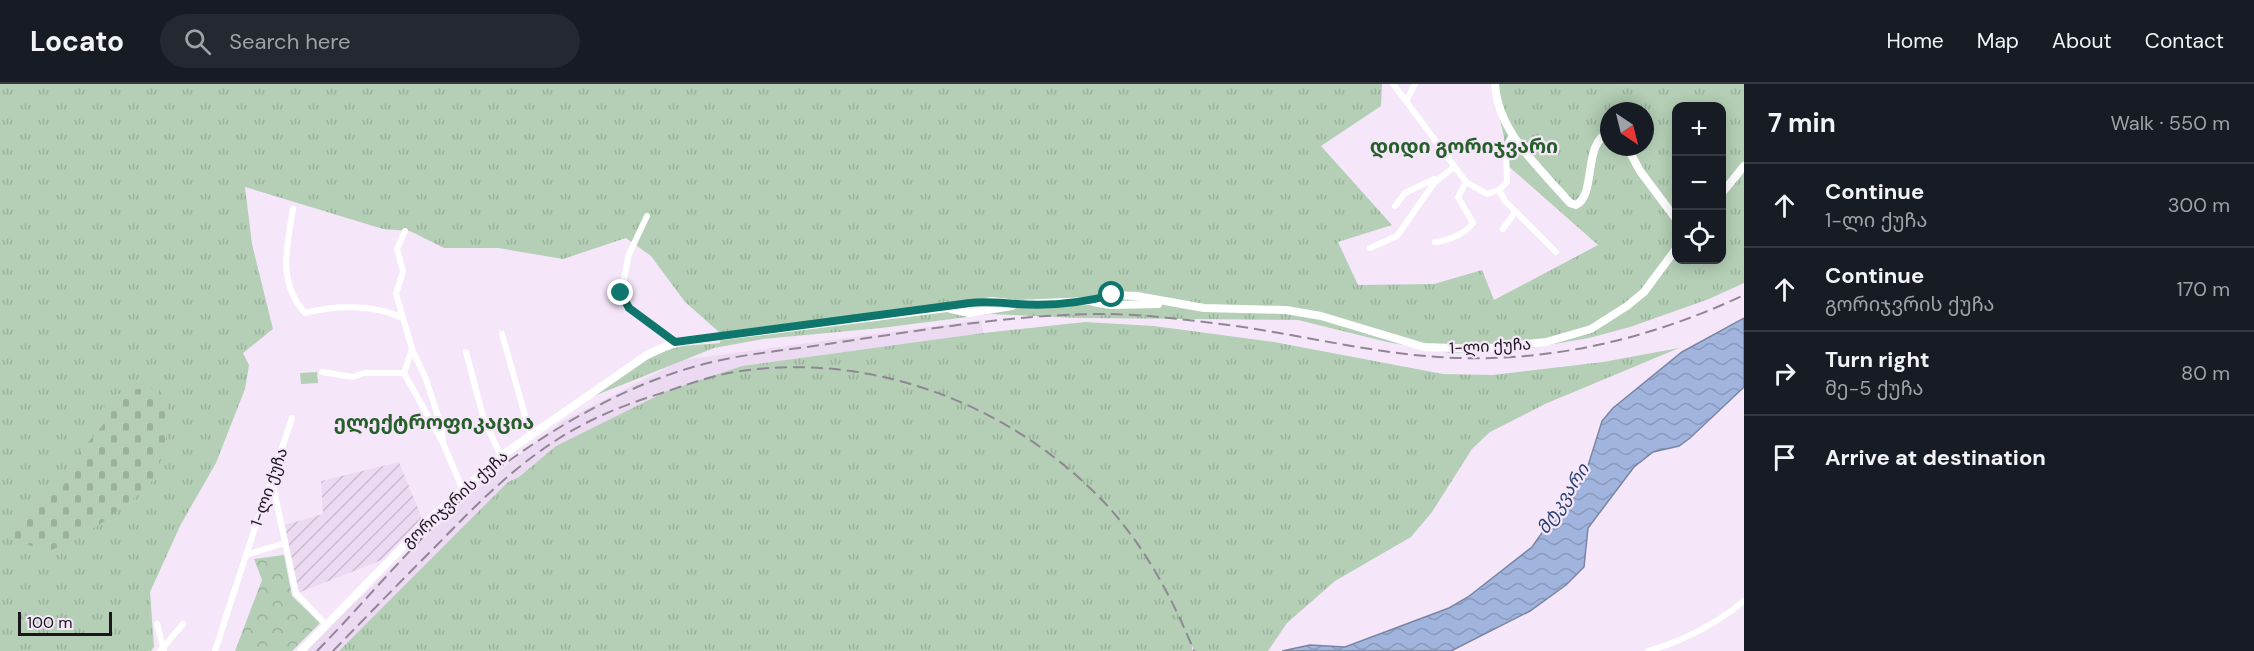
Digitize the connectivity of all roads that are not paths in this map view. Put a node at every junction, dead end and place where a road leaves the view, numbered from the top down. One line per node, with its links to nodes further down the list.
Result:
1 (1393, 84): 4 (street)
2 (1415, 84): 4 (street)
3 (1495, 84): 5 (main road)
4 (1406, 101): 9 (street)
5 (1512, 135): 6 (main road); 12 (street)
6 (1600, 139)
7 (1632, 156): 16 (main road)
8 (1744, 166): 11 (main road)
9 (1452, 170): 10 (street); 13 (street); 21 (street)
10 (1466, 182): 12 (street); 20 (street)
11 (1726, 188)
12 (1499, 190): 15 (street)
13 (1395, 206)
14 (293, 209): 24 (street)
15 (1515, 212): 18 (street); 22 (street)
16 (1672, 213)
17 (647, 216): 27 (street)
18 (1503, 229)
19 (405, 231): 24 (street)
20 (1435, 242)
21 (1370, 248)
22 (1556, 252)
23 (1672, 256): 25 (main road, 1-ლი ქუჩა)
24 (403, 318): 28 (street)
25 (834, 322): 27 (main road, გორიჯვრის ქუჩა)
26 (502, 334): 33 (street)
27 (675, 342): 33 (main road, გორიჯვრის ქუჩა)
28 (412, 349): 31 (street); 34 (street)
29 (466, 352): 35 (street)
30 (322, 372): 31 (street)
31 (404, 373): 34 (street)
32 (292, 418): 36 (street, 1-ლი ქუჩა)
33 (531, 433): 35 (main road, გორიჯვრის ქუჩა)
34 (442, 443): 37 (street)
35 (501, 456): 37 (main road, გორიჯვრის ქუჩა)
36 (272, 481): 38 (street); 39 (street, 1-ლი ქუჩა)
37 (462, 488): 43 (main road, გორიჯვრის ქუჩა)
38 (285, 543): 39 (street, 1-ლი ქუჩა); 43 (street)
39 (246, 555): 45 (street, 1-ლი ქუჩა)
40 (1744, 601): 47 (street)
41 (157, 624): 44 (street)
42 (183, 624): 44 (street)
43 (326, 625): 46 (main road, გორიჯვრის ქუჩა)
44 (162, 650)
45 (215, 651)
46 (302, 651)
47 (1648, 651)

